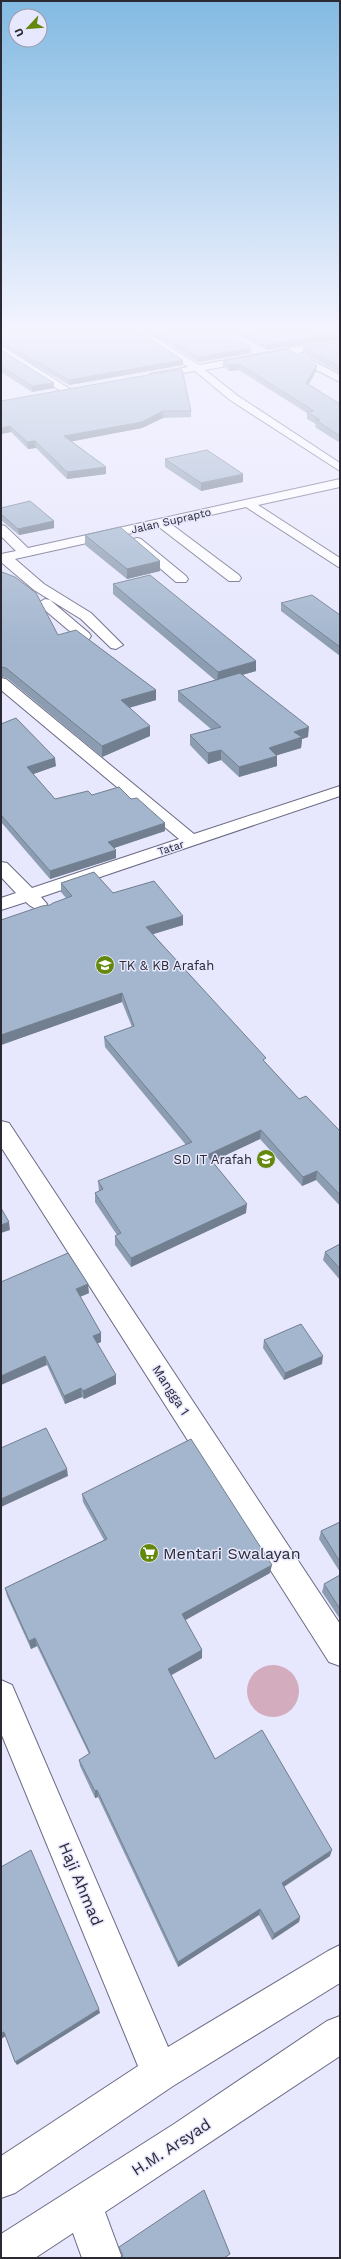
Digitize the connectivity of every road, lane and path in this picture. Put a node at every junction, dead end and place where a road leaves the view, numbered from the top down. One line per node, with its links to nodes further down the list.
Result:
1 (291, 435): 2 (street)
2 (340, 468)
3 (340, 484): 4 (street, Jalan Suprapto)
4 (249, 504): 5 (street, Jalan Suprapto); 10 (street)
5 (162, 523): 7 (street, Jalan Suprapto); 11 (street)
6 (1, 529): 8 (street)
7 (125, 532): 8 (street, Jalan Suprapto); 12 (street)
8 (25, 552): 9 (street, Jalan Suprapto)
9 (2, 560): 13 (street); 14 (street)
10 (340, 564)
11 (234, 578)
12 (181, 579)
13 (84, 636)
14 (116, 645)
15 (1, 682): 17 (street)
16 (340, 791): 17 (street, Tatar)
17 (192, 841): 19 (street, Tatar)
18 (1, 867): 19 (street)
19 (29, 894): 20 (street, Tatar); 21 (street)
20 (1, 904)
21 (44, 909)
22 (1, 1129): 23 (street, Mangga 1)
23 (340, 1651)
24 (1, 1696): 27 (street, Haji Ahmad)
25 (340, 1963): 27 (street)
26 (340, 2034): 29 (street, H.M. Arsyad)
27 (160, 2073): 28 (street)
28 (1, 2179)
29 (83, 2205): 30 (street, H.M. Arsyad); 31 (street)
30 (1, 2257)
31 (102, 2258)

